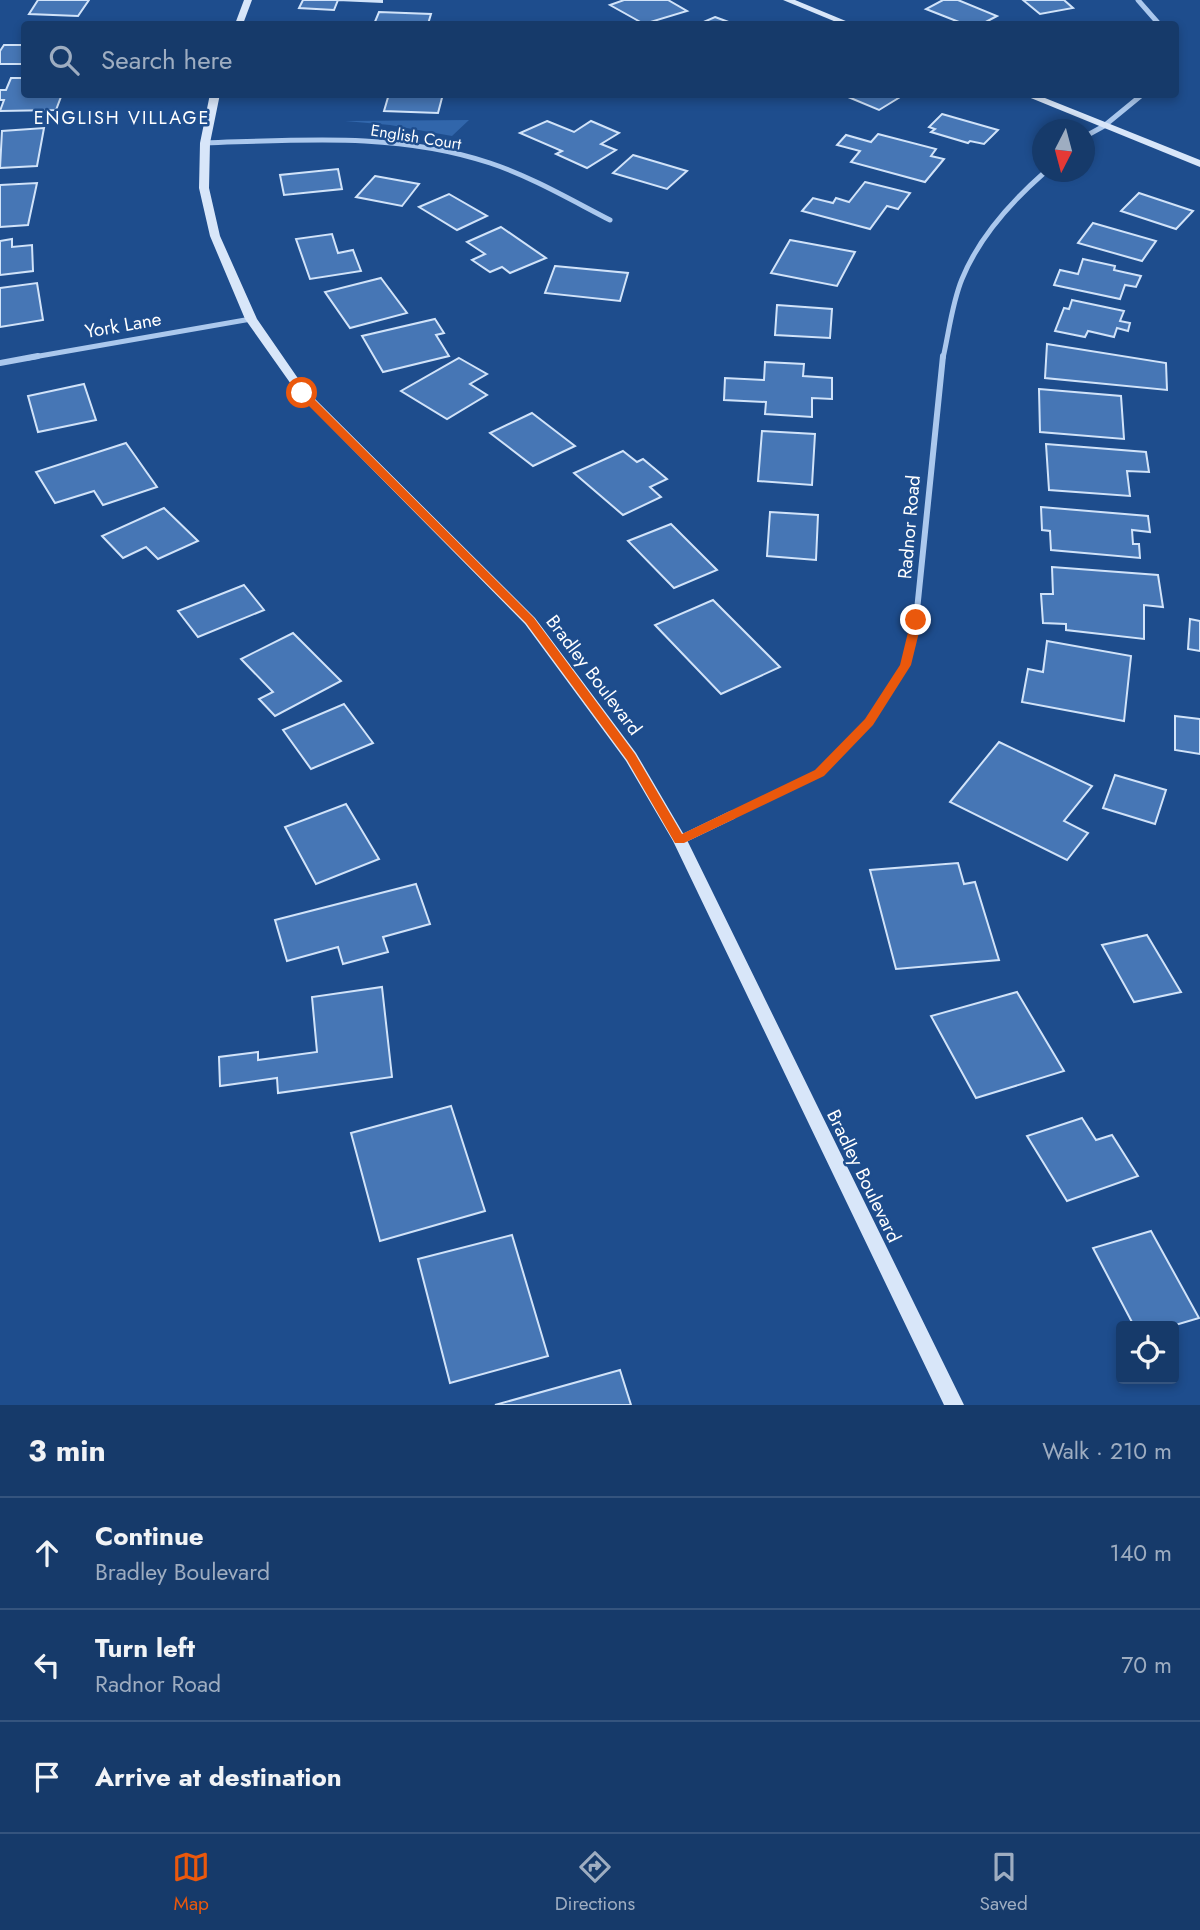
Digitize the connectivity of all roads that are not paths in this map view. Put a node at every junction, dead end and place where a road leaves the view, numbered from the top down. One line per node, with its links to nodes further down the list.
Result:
1 (248, 0): 4 (main road)
2 (787, 0): 5 (main road)
3 (1138, 0): 6 (street)
4 (240, 21)
5 (840, 21)
6 (1156, 21)
7 (214, 98): 12 (main road, Bradley Boulevard)
8 (1035, 98): 10 (main road)
9 (1138, 98): 10 (street)
10 (1104, 126): 11 (street); 13 (main road)
11 (1095, 131)
12 (205, 143): 15 (street, English Court); 16 (main road, Bradley Boulevard)
13 (1200, 164)
14 (1034, 182): 18 (street, Radnor Road)
15 (610, 220)
16 (251, 319): 17 (street, York Lane); 18 (main road, Bradley Boulevard)
17 (0, 363)
18 (680, 840): 19 (main road, Bradley Boulevard)
19 (954, 1405)

